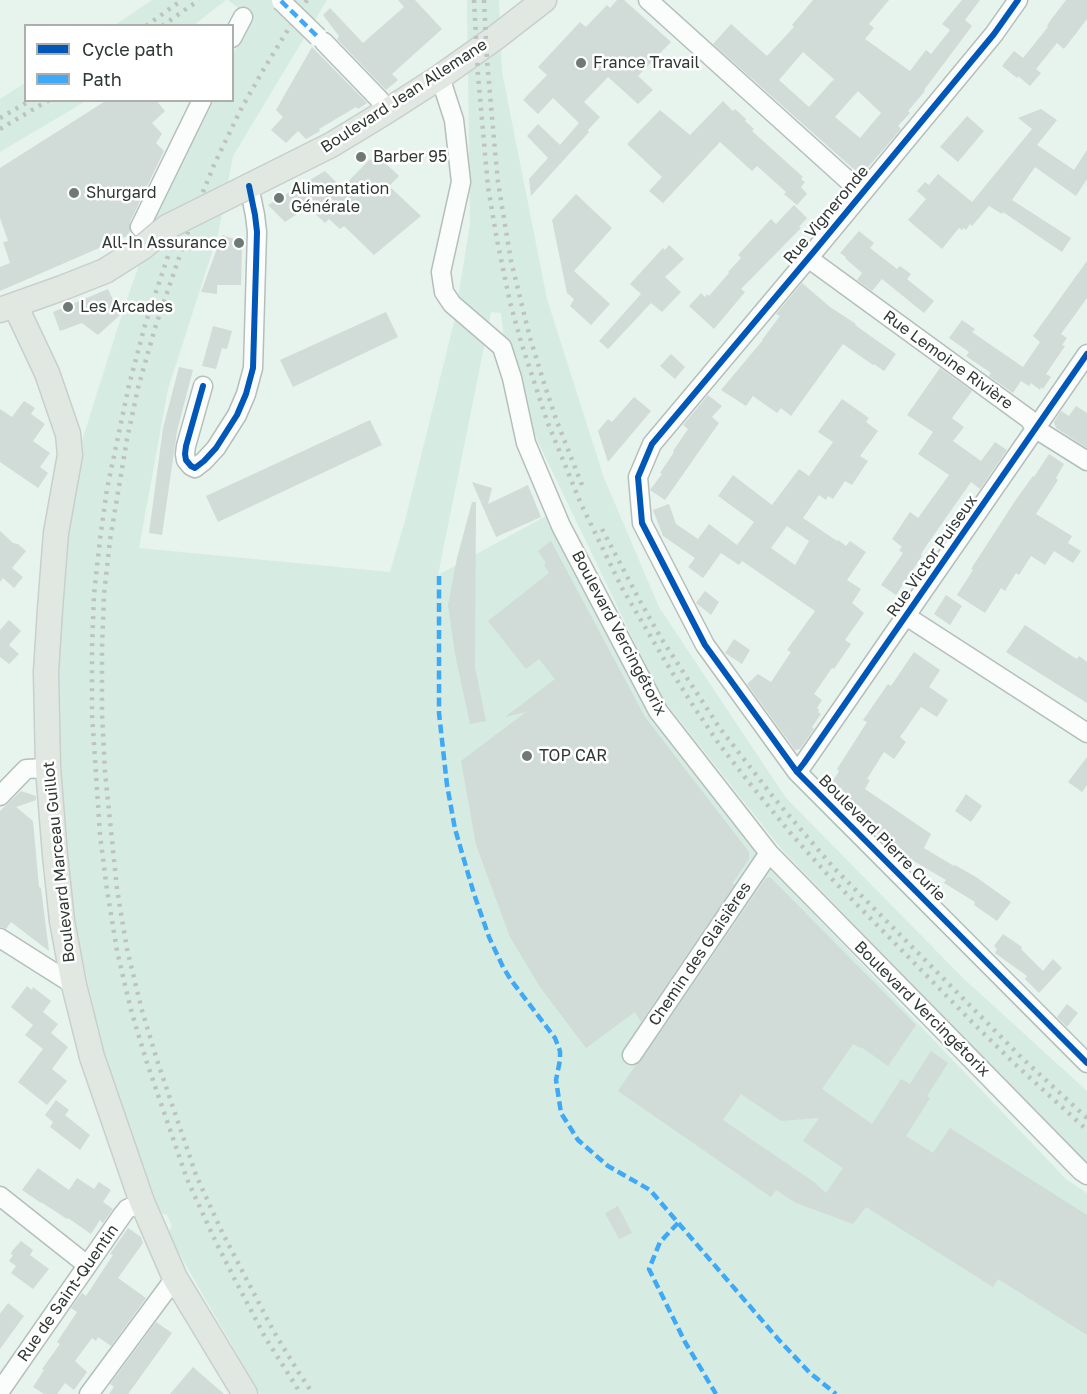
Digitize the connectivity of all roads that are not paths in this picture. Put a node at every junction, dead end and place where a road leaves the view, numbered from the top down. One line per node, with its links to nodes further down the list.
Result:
1 (544, 0): 7 (main road, Boulevard Jean Allemane)
2 (648, 0): 11 (street)
3 (1018, 0): 11 (street, Rue Vigneronde)
4 (281, 1): 9 (street, bridge)
5 (243, 17): 6 (street)
6 (234, 34)
7 (440, 77): 9 (main road, Boulevard Jean Allemane); 25 (street, Boulevard Vercingétorix)
8 (201, 102): 12 (street)
9 (387, 111): 10 (main road, Boulevard Jean Allemane)
10 (249, 186): 12 (main road, Boulevard Jean Allemane, bridge); 16 (street)
11 (862, 193): 13 (street, Rue Vigneronde)
12 (152, 239): 14 (main road, Boulevard Jean Allemane, bridge)
13 (808, 258): 17 (street, Rue Lemoine Rivière); 18 (street, Rue Vigneronde)
14 (7, 308): 22 (main road, Boulevard Marceau Guillot)
15 (1087, 354): 17 (street, Rue Victor Puiseux)
16 (203, 386)
17 (1036, 429): 19 (street, Rue Lemoine Rivière); 20 (street, Rue Victor Puiseux)
18 (652, 444): 23 (street, Boulevard Pierre Curie)
19 (1087, 461)
20 (906, 616): 21 (street); 23 (street, Rue Victor Puiseux)
21 (1087, 733)
22 (48, 768): 24 (street); 27 (main road, Boulevard Marceau Guillot)
23 (797, 772): 29 (street, Boulevard Pierre Curie)
24 (0, 796)
25 (769, 853): 28 (street, Chemin des Glaisières); 30 (street, Boulevard Vercingétorix)
26 (0, 938): 27 (street)
27 (74, 985): 32 (main road, Boulevard Marceau Guillot)
28 (632, 1055)
29 (1087, 1063)
30 (1087, 1175)
31 (0, 1196): 33 (street)
32 (142, 1202): 33 (street, Rue de Saint-Quentin); 34 (main road, Boulevard Marceau Guillot)
33 (87, 1265): 35 (street, Rue de Saint-Quentin)
34 (175, 1278): 36 (street); 37 (main road, Boulevard Marceau Guillot)
35 (0, 1391)
36 (88, 1394)
37 (245, 1394)

